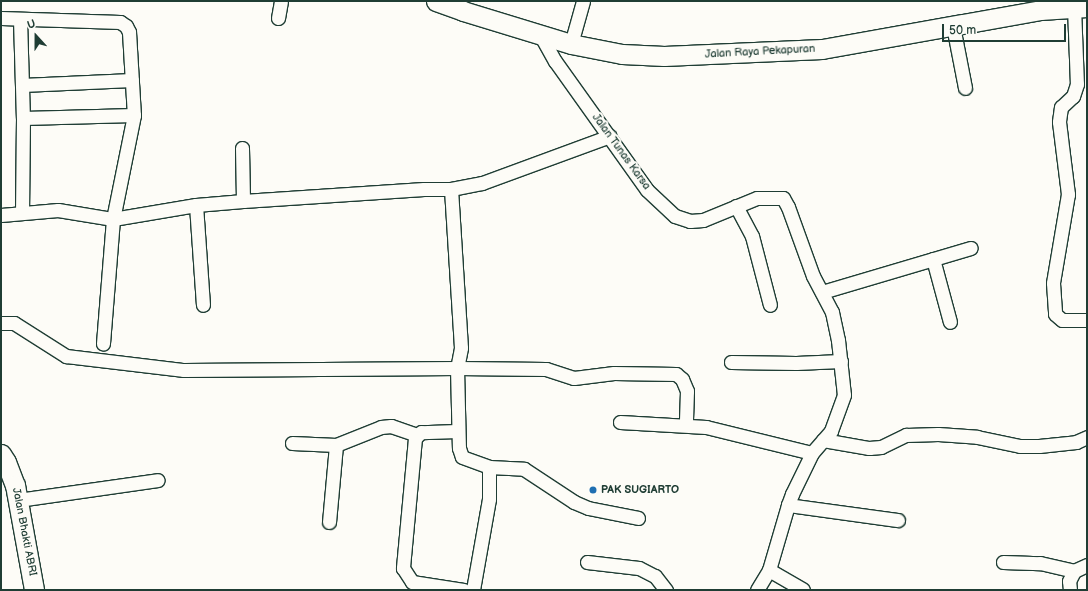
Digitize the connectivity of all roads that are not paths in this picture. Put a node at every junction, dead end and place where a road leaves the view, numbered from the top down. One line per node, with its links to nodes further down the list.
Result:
1 (282, 1): 6 (street)
2 (436, 1): 9 (main road, Jalan Raya Pekapuran)
3 (583, 1): 10 (street)
4 (1081, 7): 8 (main road, Jalan Raya Pekapuran); 30 (street)
5 (1, 18): 7 (street)
6 (278, 18)
7 (20, 19): 11 (street); 12 (street)
8 (953, 26): 10 (main road, Jalan Raya Pekapuran); 13 (street)
9 (541, 36): 10 (main road, Jalan Raya Pekapuran); 16 (street, Jalan Tunas Karsa)
10 (571, 44)
11 (132, 80): 12 (street); 14 (street)
12 (22, 85): 15 (street)
13 (965, 88)
14 (134, 115): 15 (street); 24 (street)
15 (23, 118): 22 (street)
16 (610, 136): 18 (street); 21 (street, Jalan Tunas Karsa)
17 (242, 148): 19 (street)
18 (451, 189): 19 (street); 36 (street)
19 (243, 201): 20 (street)
20 (196, 205): 24 (street); 28 (street)
21 (736, 206): 27 (street, Jalan Tunas Karsa); 29 (street)
22 (22, 212): 23 (street); 24 (street)
23 (1, 215)
24 (113, 218): 33 (street)
25 (971, 248): 26 (street)
26 (933, 259): 27 (street); 31 (street)
27 (822, 292): 34 (street, Jalan Tunas Karsa)
28 (203, 305)
29 (770, 305)
30 (1087, 320)
31 (950, 322)
32 (1, 324): 36 (street)
33 (103, 344)
34 (841, 361): 35 (street); 42 (street, Jalan Tunas Karsa)
35 (731, 362)
36 (457, 368): 38 (street); 39 (street)
37 (620, 422): 38 (street)
38 (686, 425): 45 (street)
39 (457, 431): 40 (street); 47 (street)
40 (417, 435): 44 (street); 60 (street)
41 (1087, 437): 42 (street)
42 (823, 440): 45 (street, Jalan Tunas Karsa)
43 (292, 443): 44 (street)
44 (336, 445): 53 (street)
45 (812, 453): 50 (street, Jalan Tunas Karsa)
46 (1, 454): 49 (main road, Jalan Bhakti ABRI)
47 (489, 467): 51 (street); 61 (street)
48 (158, 480): 49 (street)
49 (18, 500): 59 (main road, Jalan Bhakti ABRI)
50 (788, 505): 52 (street); 57 (street, Jalan Tunas Karsa)
51 (638, 518)
52 (898, 520)
53 (329, 522)
54 (587, 562): 62 (street)
55 (1003, 562): 58 (street)
56 (1087, 565): 58 (street)
57 (769, 570): 63 (street, Jalan Tunas Karsa); 64 (street)
58 (1074, 571): 65 (street)
59 (34, 590)
60 (463, 590)
61 (473, 590)
62 (666, 590)
63 (757, 590)
64 (803, 590)
65 (1070, 590)

